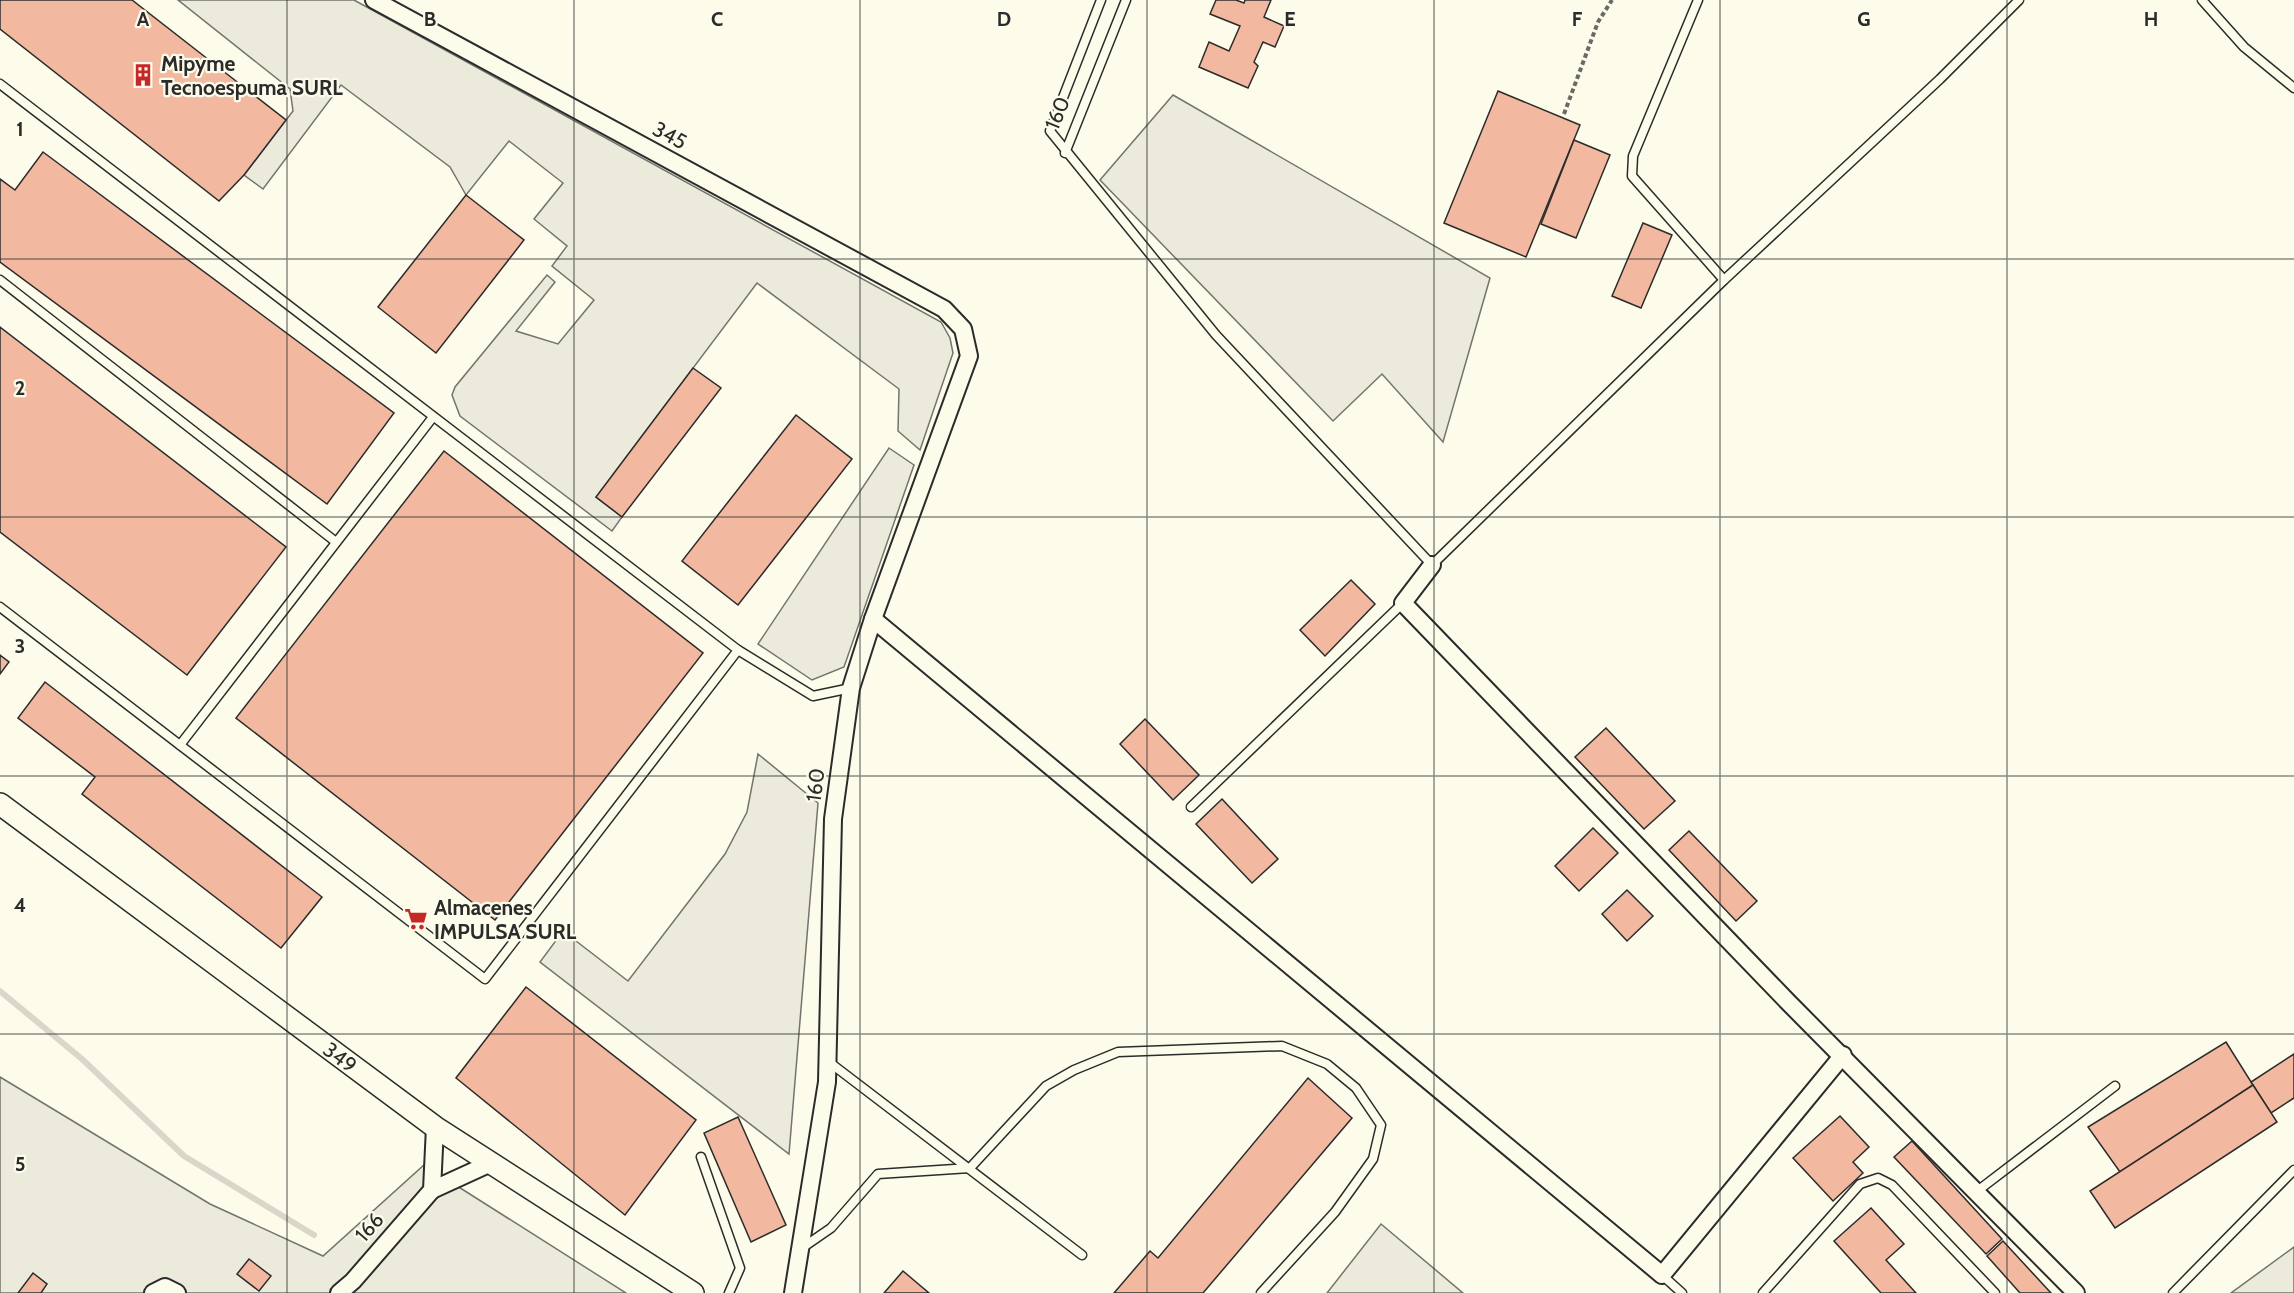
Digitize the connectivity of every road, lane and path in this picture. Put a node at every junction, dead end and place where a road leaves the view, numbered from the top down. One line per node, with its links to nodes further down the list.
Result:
1 (375, 0): 14 (street, 345)
2 (1101, 0): 11 (lane, 160)
3 (1126, 0): 11 (lane, 160)
4 (1612, 0): 10 (path)
5 (1698, 0): 13 (lane)
6 (2019, 0): 13 (lane)
7 (2202, 0): 9 (lane)
8 (0, 84): 15 (lane)
9 (2294, 88)
10 (1564, 114)
11 (1065, 153): 17 (lane)
12 (0, 280): 16 (lane)
13 (1724, 280): 17 (lane)
14 (944, 309): 20 (street, 160)
15 (433, 417): 16 (lane); 21 (lane)
16 (336, 542): 23 (lane)
17 (1432, 565): 18 (street)
18 (1402, 603): 25 (lane); 26 (street)
19 (0, 607): 23 (lane)
20 (873, 619): 22 (street, 160); 38 (street)
21 (738, 650): 22 (lane); 23 (lane)
22 (850, 688): 27 (street, 160)
23 (180, 745)
24 (0, 804): 29 (street, 349)
25 (1191, 807)
26 (1842, 1055): 35 (street); 38 (street)
27 (828, 1062): 32 (lane); 36 (street, 160)
28 (2115, 1086): 35 (lane)
29 (435, 1127): 31 (street, 349); 34 (street)
30 (701, 1157): 41 (lane)
31 (491, 1163): 34 (street, 166); 40 (street, 349)
32 (970, 1168): 36 (lane); 37 (lane); 43 (lane)
33 (2294, 1170): 48 (lane)
34 (432, 1190): 39 (street, 166)
35 (1976, 1192): 47 (street)
36 (801, 1248): 42 (street, 160)
37 (1082, 1255)
38 (1662, 1275): 44 (lane)
39 (339, 1293)
40 (693, 1293)
41 (729, 1293)
42 (793, 1293)
43 (1261, 1293)
44 (1682, 1293)
45 (1763, 1293): 46 (lane)
46 (1995, 1293)
47 (2076, 1293)
48 (2173, 1293)

